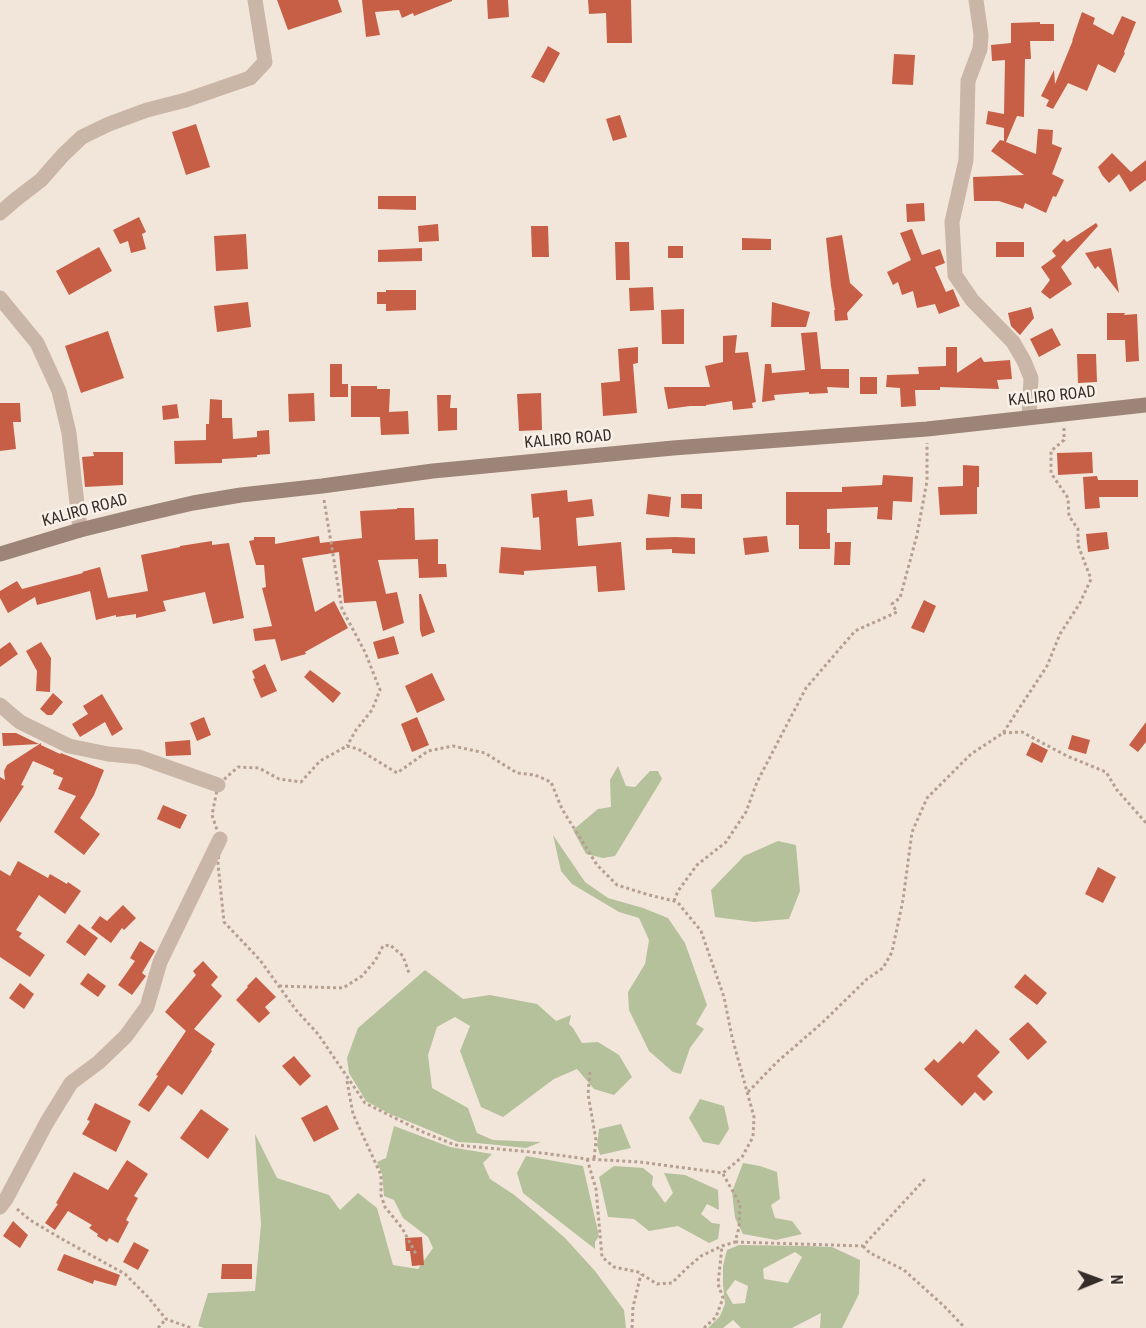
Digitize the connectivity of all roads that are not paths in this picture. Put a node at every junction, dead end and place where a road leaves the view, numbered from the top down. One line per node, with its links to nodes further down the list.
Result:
1 (255, 0): 3 (street)
2 (976, 0): 6 (street)
3 (0, 213)
4 (0, 298): 7 (street)
5 (1146, 405): 6 (main road, KALIRO ROAD)
6 (1029, 417): 7 (main road, KALIRO ROAD)
7 (80, 530): 8 (main road, KALIRO ROAD)
8 (0, 554)
9 (0, 705): 10 (street)
10 (218, 785)
11 (220, 839): 12 (street)
12 (3, 1203)

